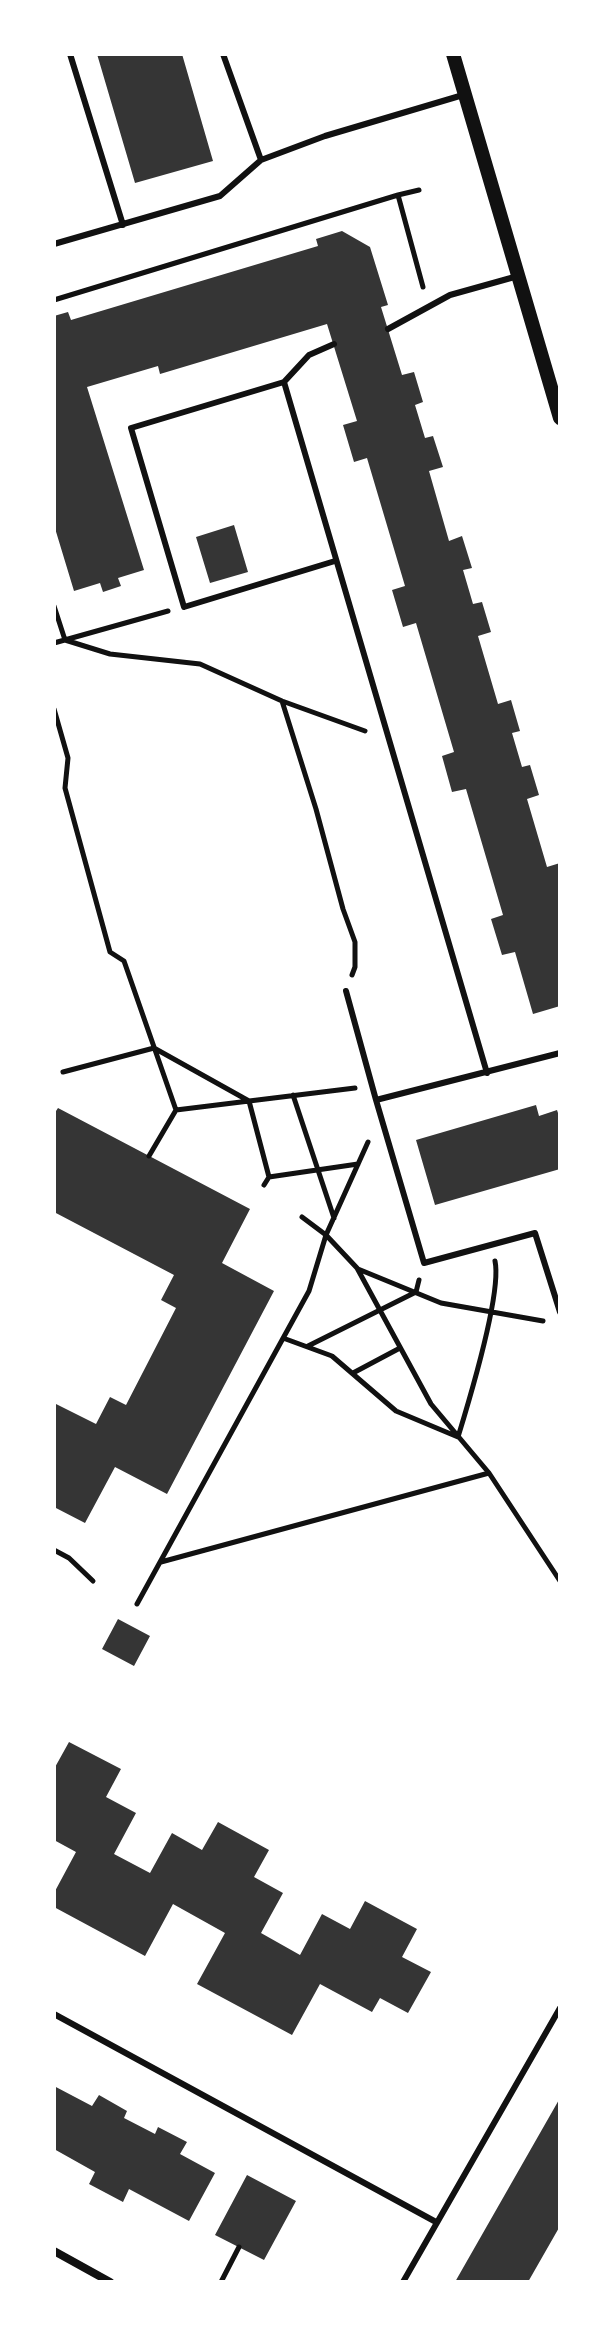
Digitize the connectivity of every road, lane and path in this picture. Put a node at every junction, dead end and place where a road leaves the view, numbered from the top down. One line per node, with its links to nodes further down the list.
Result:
1 (70, 54): 8 (lane)
2 (223, 54): 5 (lane)
3 (453, 54): 4 (street)
4 (465, 94): 5 (lane); 10 (street)
5 (261, 160): 8 (lane)
6 (419, 190): 7 (path)
7 (398, 195): 11 (path); 12 (path)
8 (123, 225): 9 (lane)
9 (54, 244)
10 (518, 276): 12 (lane); 16 (street)
11 (54, 300)
12 (429, 307): 13 (lane)
13 (388, 329)
14 (334, 344): 15 (lane)
15 (284, 382): 17 (lane); 19 (lane)
16 (560, 418)
17 (335, 561): 19 (lane); 24 (lane)
18 (54, 606): 20 (path)
19 (184, 607): 20 (path)
20 (65, 640): 21 (path); 22 (path)
21 (54, 643)
22 (282, 701): 24 (path); 25 (path)
23 (54, 709): 26 (path)
24 (388, 739): 29 (lane)
25 (346, 991): 30 (lane)
26 (154, 1048): 28 (path); 33 (path); 34 (path)
27 (560, 1053): 29 (lane)
28 (63, 1072)
29 (487, 1073): 32 (lane)
30 (372, 1086): 31 (path); 32 (lane)
31 (293, 1095): 33 (path); 38 (path)
32 (376, 1100): 35 (lane)
33 (249, 1101): 34 (path); 39 (path)
34 (176, 1110): 36 (path)
35 (380, 1116): 37 (path); 45 (lane)
36 (149, 1156)
37 (359, 1164): 38 (path); 42 (path)
38 (318, 1170): 39 (path); 42 (path)
39 (269, 1177): 40 (path)
40 (264, 1185)
41 (302, 1217): 43 (path)
42 (334, 1219): 43 (path)
43 (326, 1235): 46 (path); 52 (path)
44 (492, 1245): 45 (lane); 49 (path); 50 (lane)
45 (424, 1263): 47 (path)
46 (357, 1268): 47 (path); 48 (path)
47 (416, 1292): 48 (path); 49 (path)
48 (380, 1312): 53 (path); 54 (path)
49 (490, 1312): 51 (path); 56 (path)
50 (560, 1312)
51 (546, 1321)
52 (283, 1338): 53 (path); 59 (path)
53 (308, 1346): 55 (path)
54 (400, 1348): 55 (path); 56 (path)
55 (353, 1373): 56 (path)
56 (458, 1437): 57 (path)
57 (489, 1473): 59 (path); 61 (path)
58 (54, 1550): 60 (path)
59 (160, 1562): 62 (path)
60 (93, 1581)
61 (560, 1581)
62 (137, 1604)
63 (560, 2008): 65 (lane)
64 (54, 2014): 65 (lane)
65 (436, 2222): 70 (lane)
66 (239, 2247): 69 (path)
67 (54, 2251): 68 (street)
68 (110, 2282)
69 (221, 2282)
70 (403, 2282)

